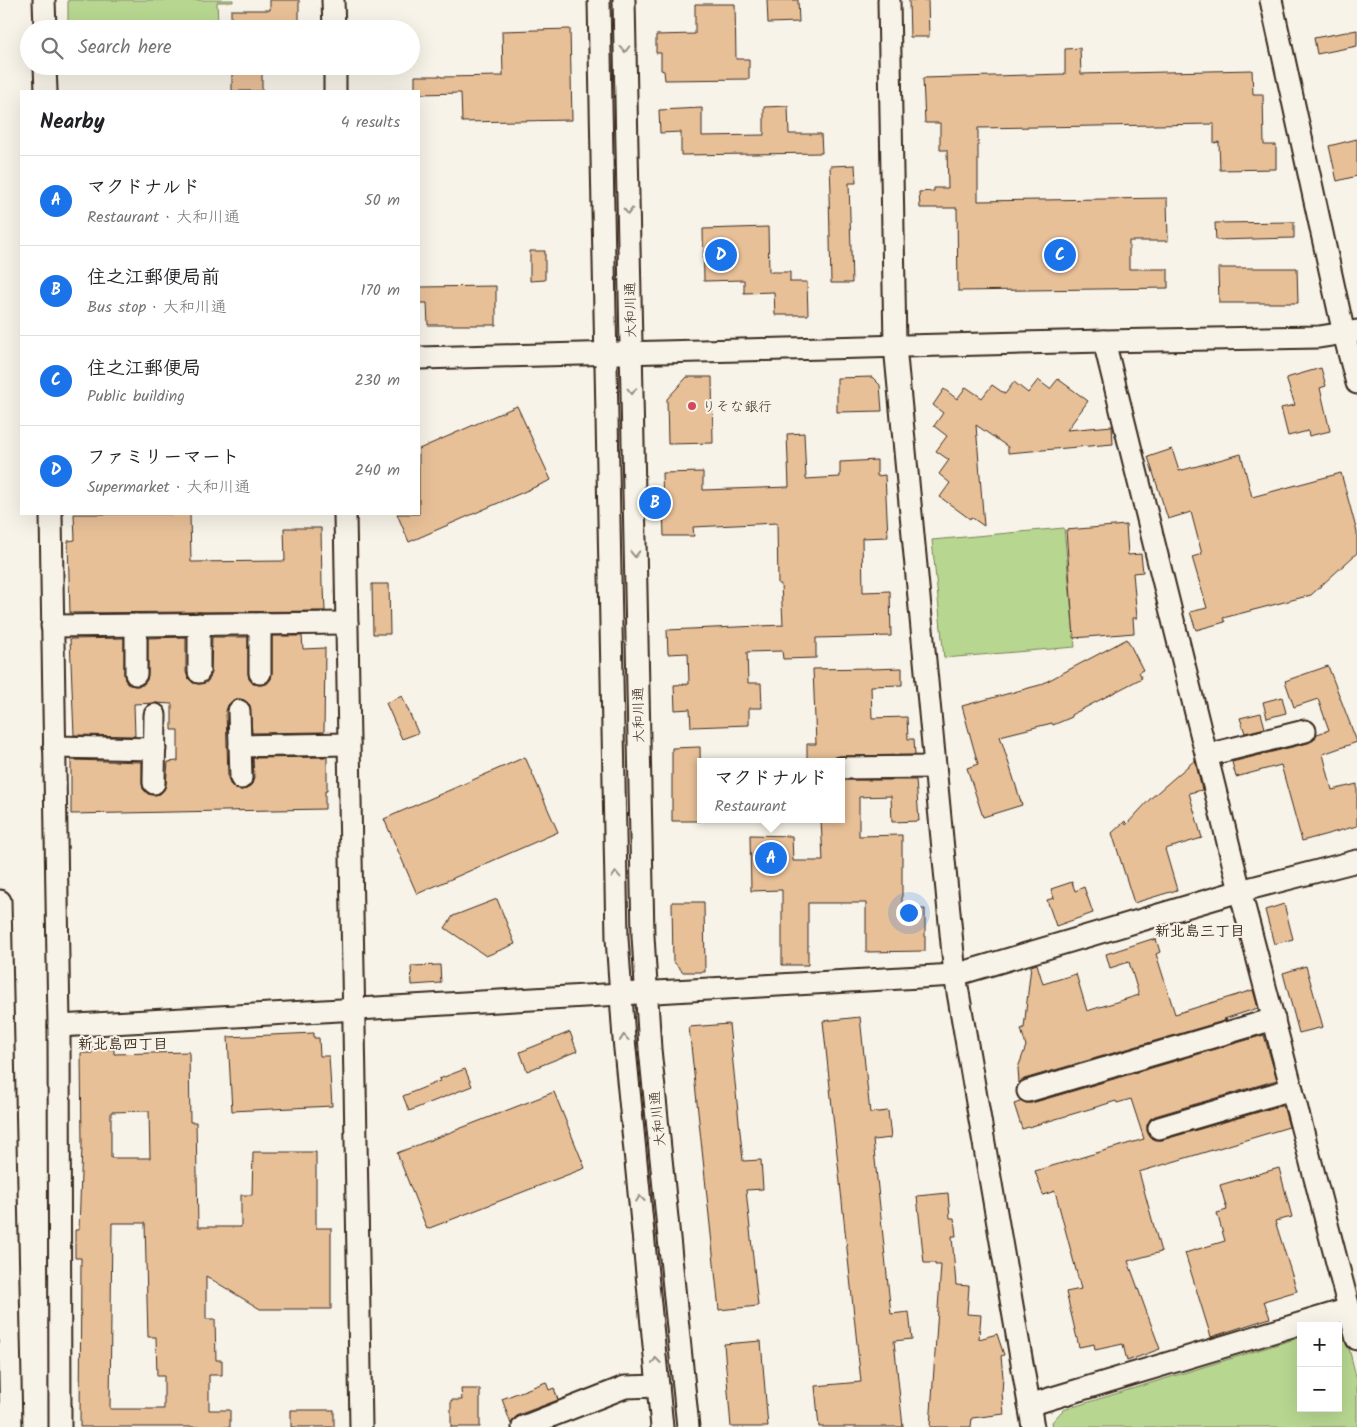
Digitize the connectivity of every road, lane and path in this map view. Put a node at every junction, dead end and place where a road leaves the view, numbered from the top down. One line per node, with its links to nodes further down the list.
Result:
1 (44, 0): 7 (street)
2 (334, 0): 8 (street)
3 (599, 0): 17 (street, 大和川通)
4 (624, 0): 16 (street, 大和川通, one-way to 16)
5 (889, 0): 15 (street)
6 (1270, 0): 13 (street)
7 (45, 20)
8 (334, 20)
9 (45, 75): 11 (street)
10 (335, 75): 12 (street)
11 (46, 90)
12 (336, 90)
13 (1350, 332): 14 (street); 19 (street)
14 (1104, 341): 15 (street); 37 (street)
15 (895, 346): 16 (street); 38 (street)
16 (631, 352): 17 (street); 46 (street, 大和川通, one-way to 46)
17 (606, 353): 18 (street); 47 (street, 大和川通, one-way to 17)
18 (420, 358)
19 (1357, 383)
20 (51, 515): 26 (street)
21 (345, 515): 22 (street)
22 (347, 623): 24 (street); 33 (street)
23 (198, 624): 24 (street); 25 (street); 27 (street)
24 (260, 624): 28 (street)
25 (136, 625): 26 (street); 29 (street)
26 (52, 626): 35 (street)
27 (199, 672)
28 (260, 673)
29 (136, 674)
30 (239, 712): 34 (street)
31 (155, 715): 36 (street)
32 (1305, 731): 37 (street)
33 (349, 744): 34 (street); 48 (street)
34 (240, 746): 40 (street)
35 (54, 747): 36 (street); 50 (street)
36 (154, 749): 41 (street)
37 (1207, 755): 43 (street)
38 (935, 767): 39 (street); 45 (street)
39 (845, 768)
40 (241, 778)
41 (154, 782)
42 (1357, 861): 43 (street)
43 (1240, 891): 45 (street); 49 (street)
44 (0, 901): 58 (street)
45 (955, 975): 46 (street); 57 (street)
46 (646, 993): 47 (street); 63 (street, 大和川通)
47 (620, 995): 48 (street); 56 (street, 大和川通, one-way to 47)
48 (354, 1010): 50 (street); 60 (street)
49 (1274, 1019): 51 (street); 52 (street)
50 (59, 1026): 59 (street)
51 (1292, 1089): 53 (street); 54 (street)
52 (1028, 1091)
53 (1159, 1128)
54 (1350, 1309): 55 (street); 57 (street)
55 (1357, 1339)
56 (658, 1386): 61 (street); 62 (street, 大和川通)
57 (1029, 1405): 64 (street)
58 (11, 1427)
59 (60, 1427)
60 (361, 1427)
61 (523, 1427)
62 (662, 1427)
63 (688, 1427)
64 (1033, 1427)

